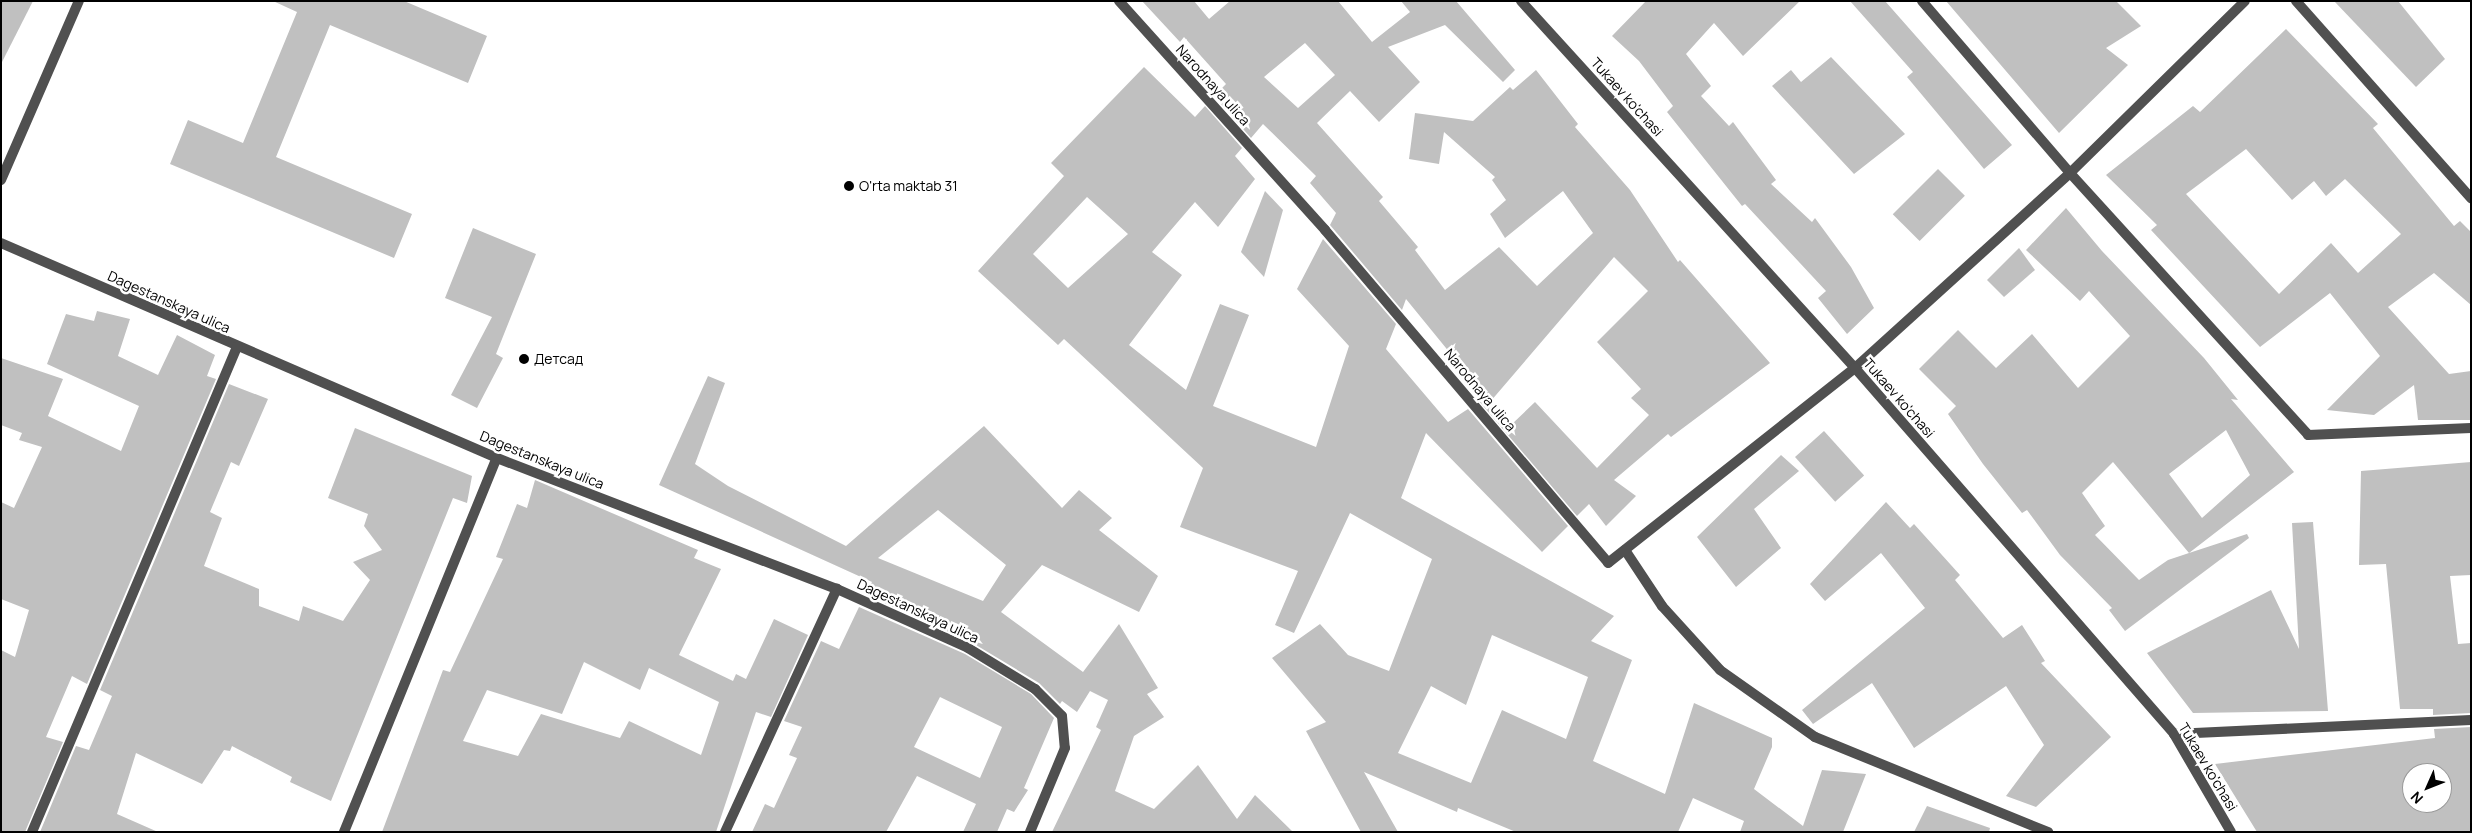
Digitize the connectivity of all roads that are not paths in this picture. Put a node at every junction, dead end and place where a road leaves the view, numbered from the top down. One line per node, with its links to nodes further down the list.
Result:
1 (78, 1): 8 (street)
2 (1119, 1): 15 (street, Narodnaya ulica)
3 (1521, 1): 12 (street, Tukaev ko'chasi)
4 (1922, 1): 7 (street)
5 (2245, 1): 7 (street, Narodnaya ulica)
6 (2296, 1): 9 (street)
7 (2070, 173): 12 (street, Narodnaya ulica); 13 (street)
8 (1, 180)
9 (2471, 198)
10 (1, 243): 11 (street, Dagestanskaya ulica)
11 (237, 347): 14 (street, Dagestanskaya ulica); 19 (street)
12 (1855, 368): 15 (street, Narodnaya ulica); 18 (street, Tukaev ko'chasi)
13 (2471, 428)
14 (497, 458): 16 (street, Dagestanskaya ulica); 20 (street)
15 (1625, 550): 23 (street)
16 (837, 589): 21 (street); 22 (street, Dagestanskaya ulica)
17 (2471, 720): 18 (street)
18 (2174, 734): 24 (street, Tukaev ko'chasi)
19 (32, 832)
20 (344, 832)
21 (725, 832)
22 (1030, 832)
23 (2048, 832)
24 (2231, 832)

